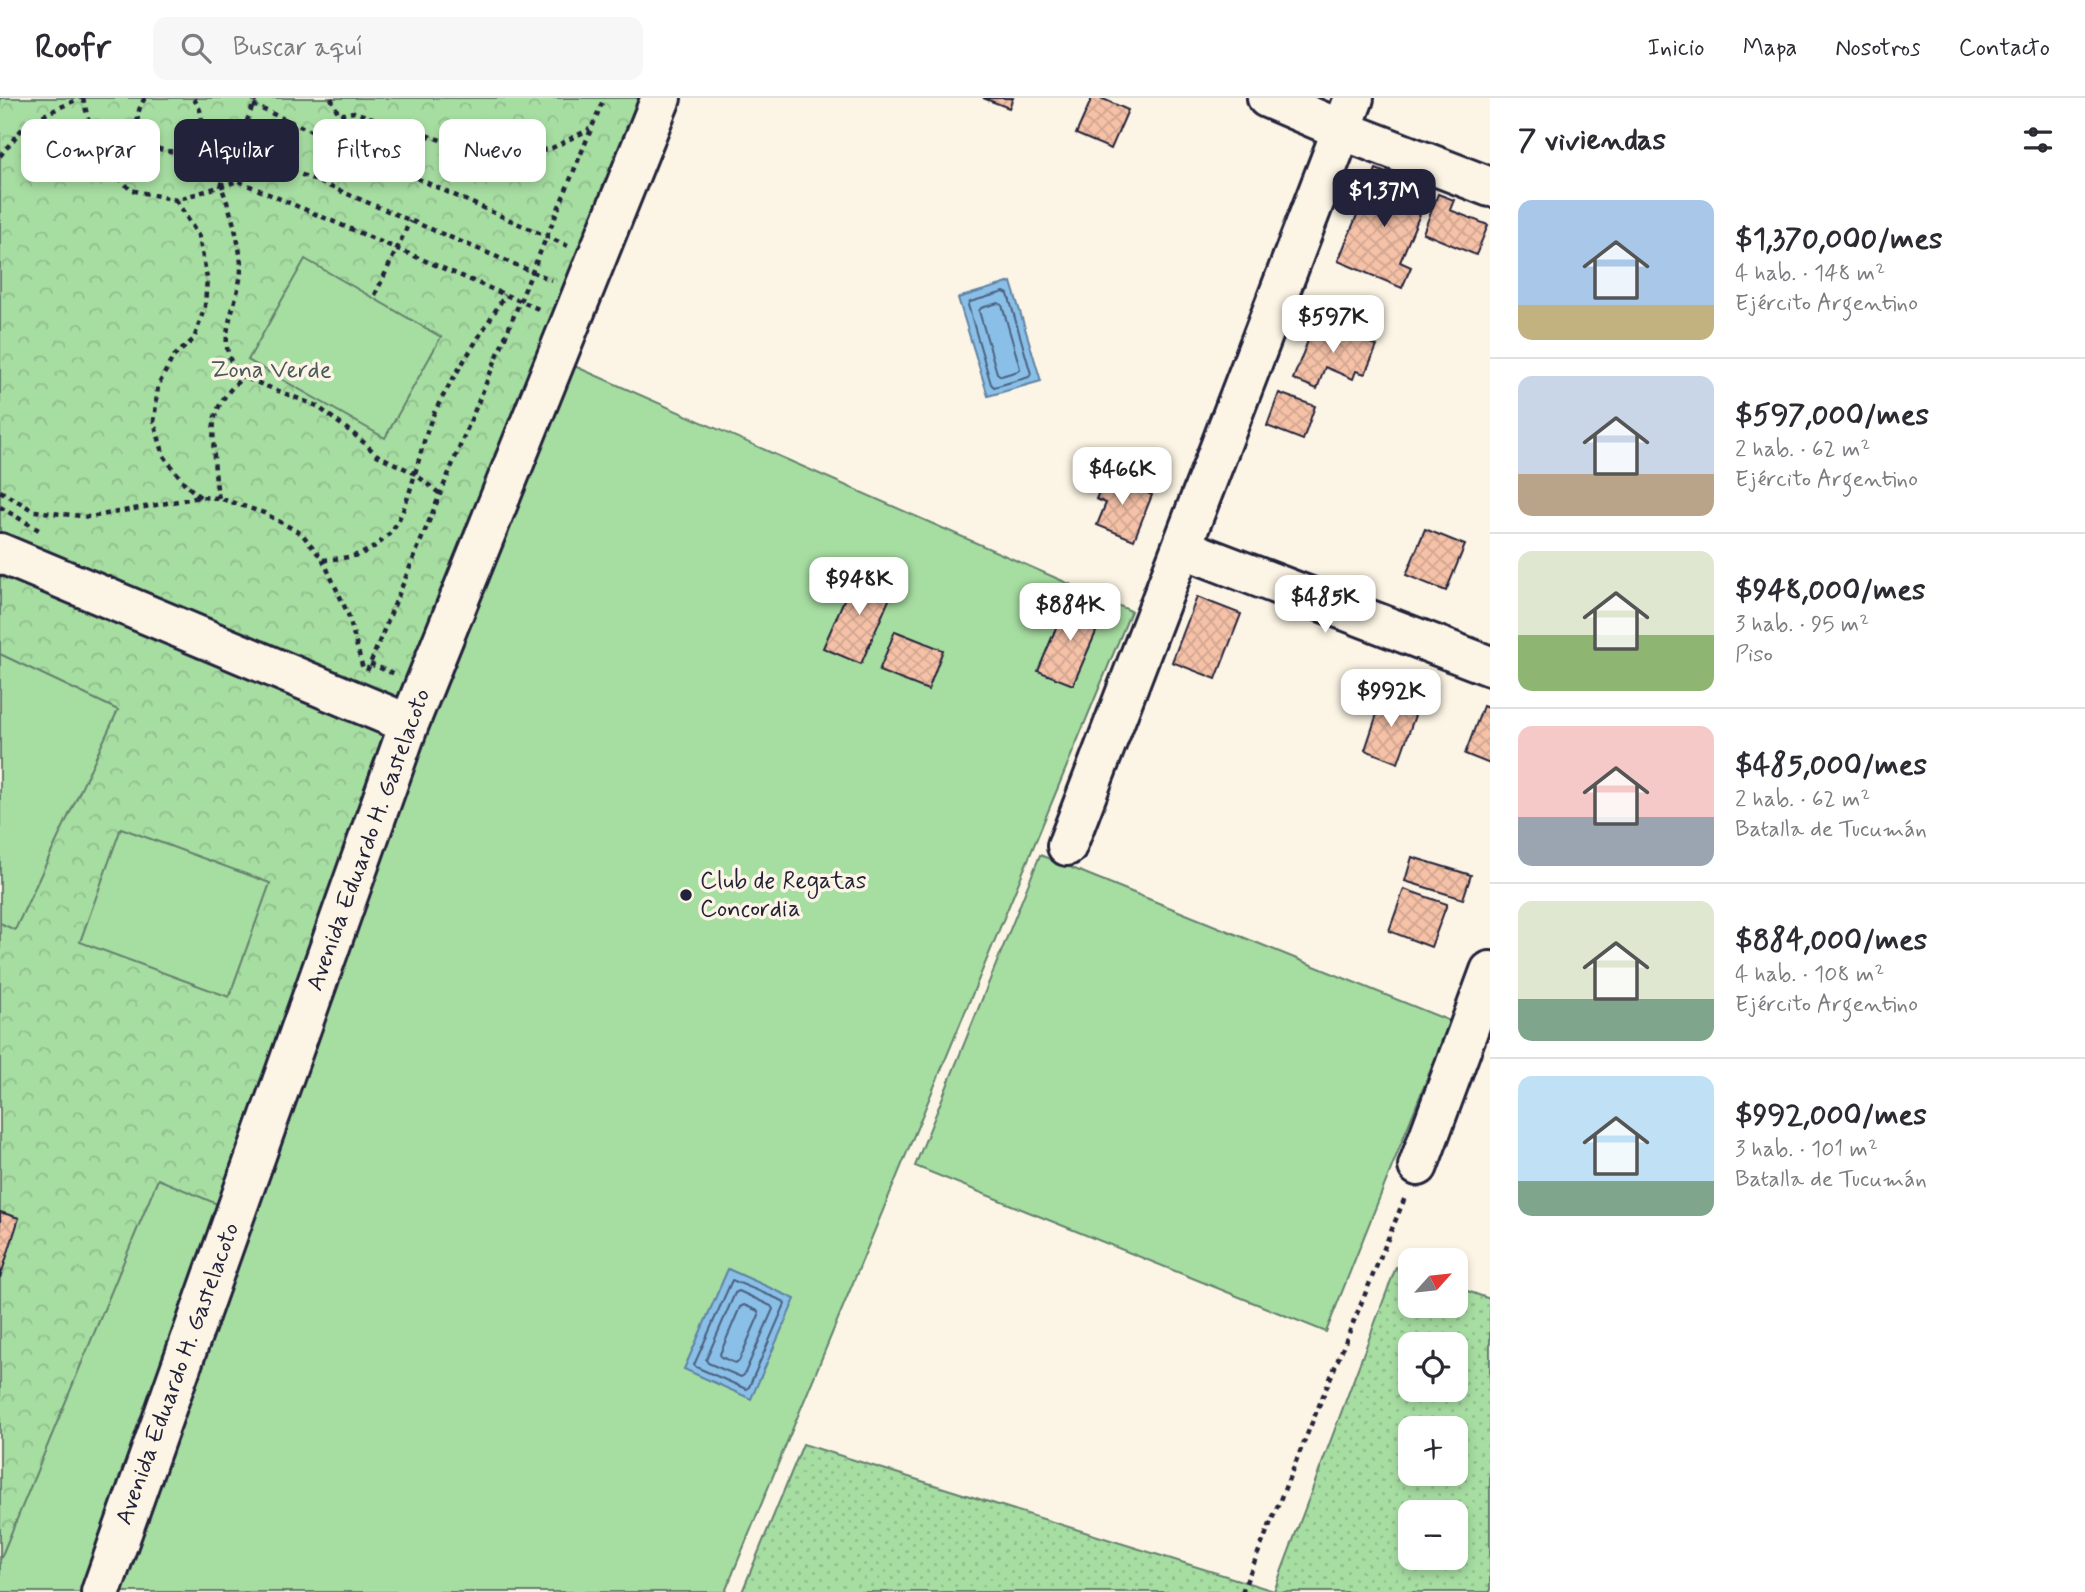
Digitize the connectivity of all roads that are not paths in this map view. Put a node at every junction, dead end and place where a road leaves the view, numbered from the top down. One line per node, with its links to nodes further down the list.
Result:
1 (661, 98): 8 (street, Avenida Eduardo H. Gastelacoto)
2 (1267, 98): 3 (street)
3 (1348, 114): 4 (street); 5 (street)
4 (1490, 187)
5 (1182, 548): 7 (street); 9 (street)
6 (0, 553): 8 (street)
7 (1490, 666)
8 (409, 724): 12 (street, Avenida Eduardo H. Gastelacoto)
9 (1067, 846)
10 (1490, 971): 11 (street)
11 (1418, 1166)
12 (101, 1592)

